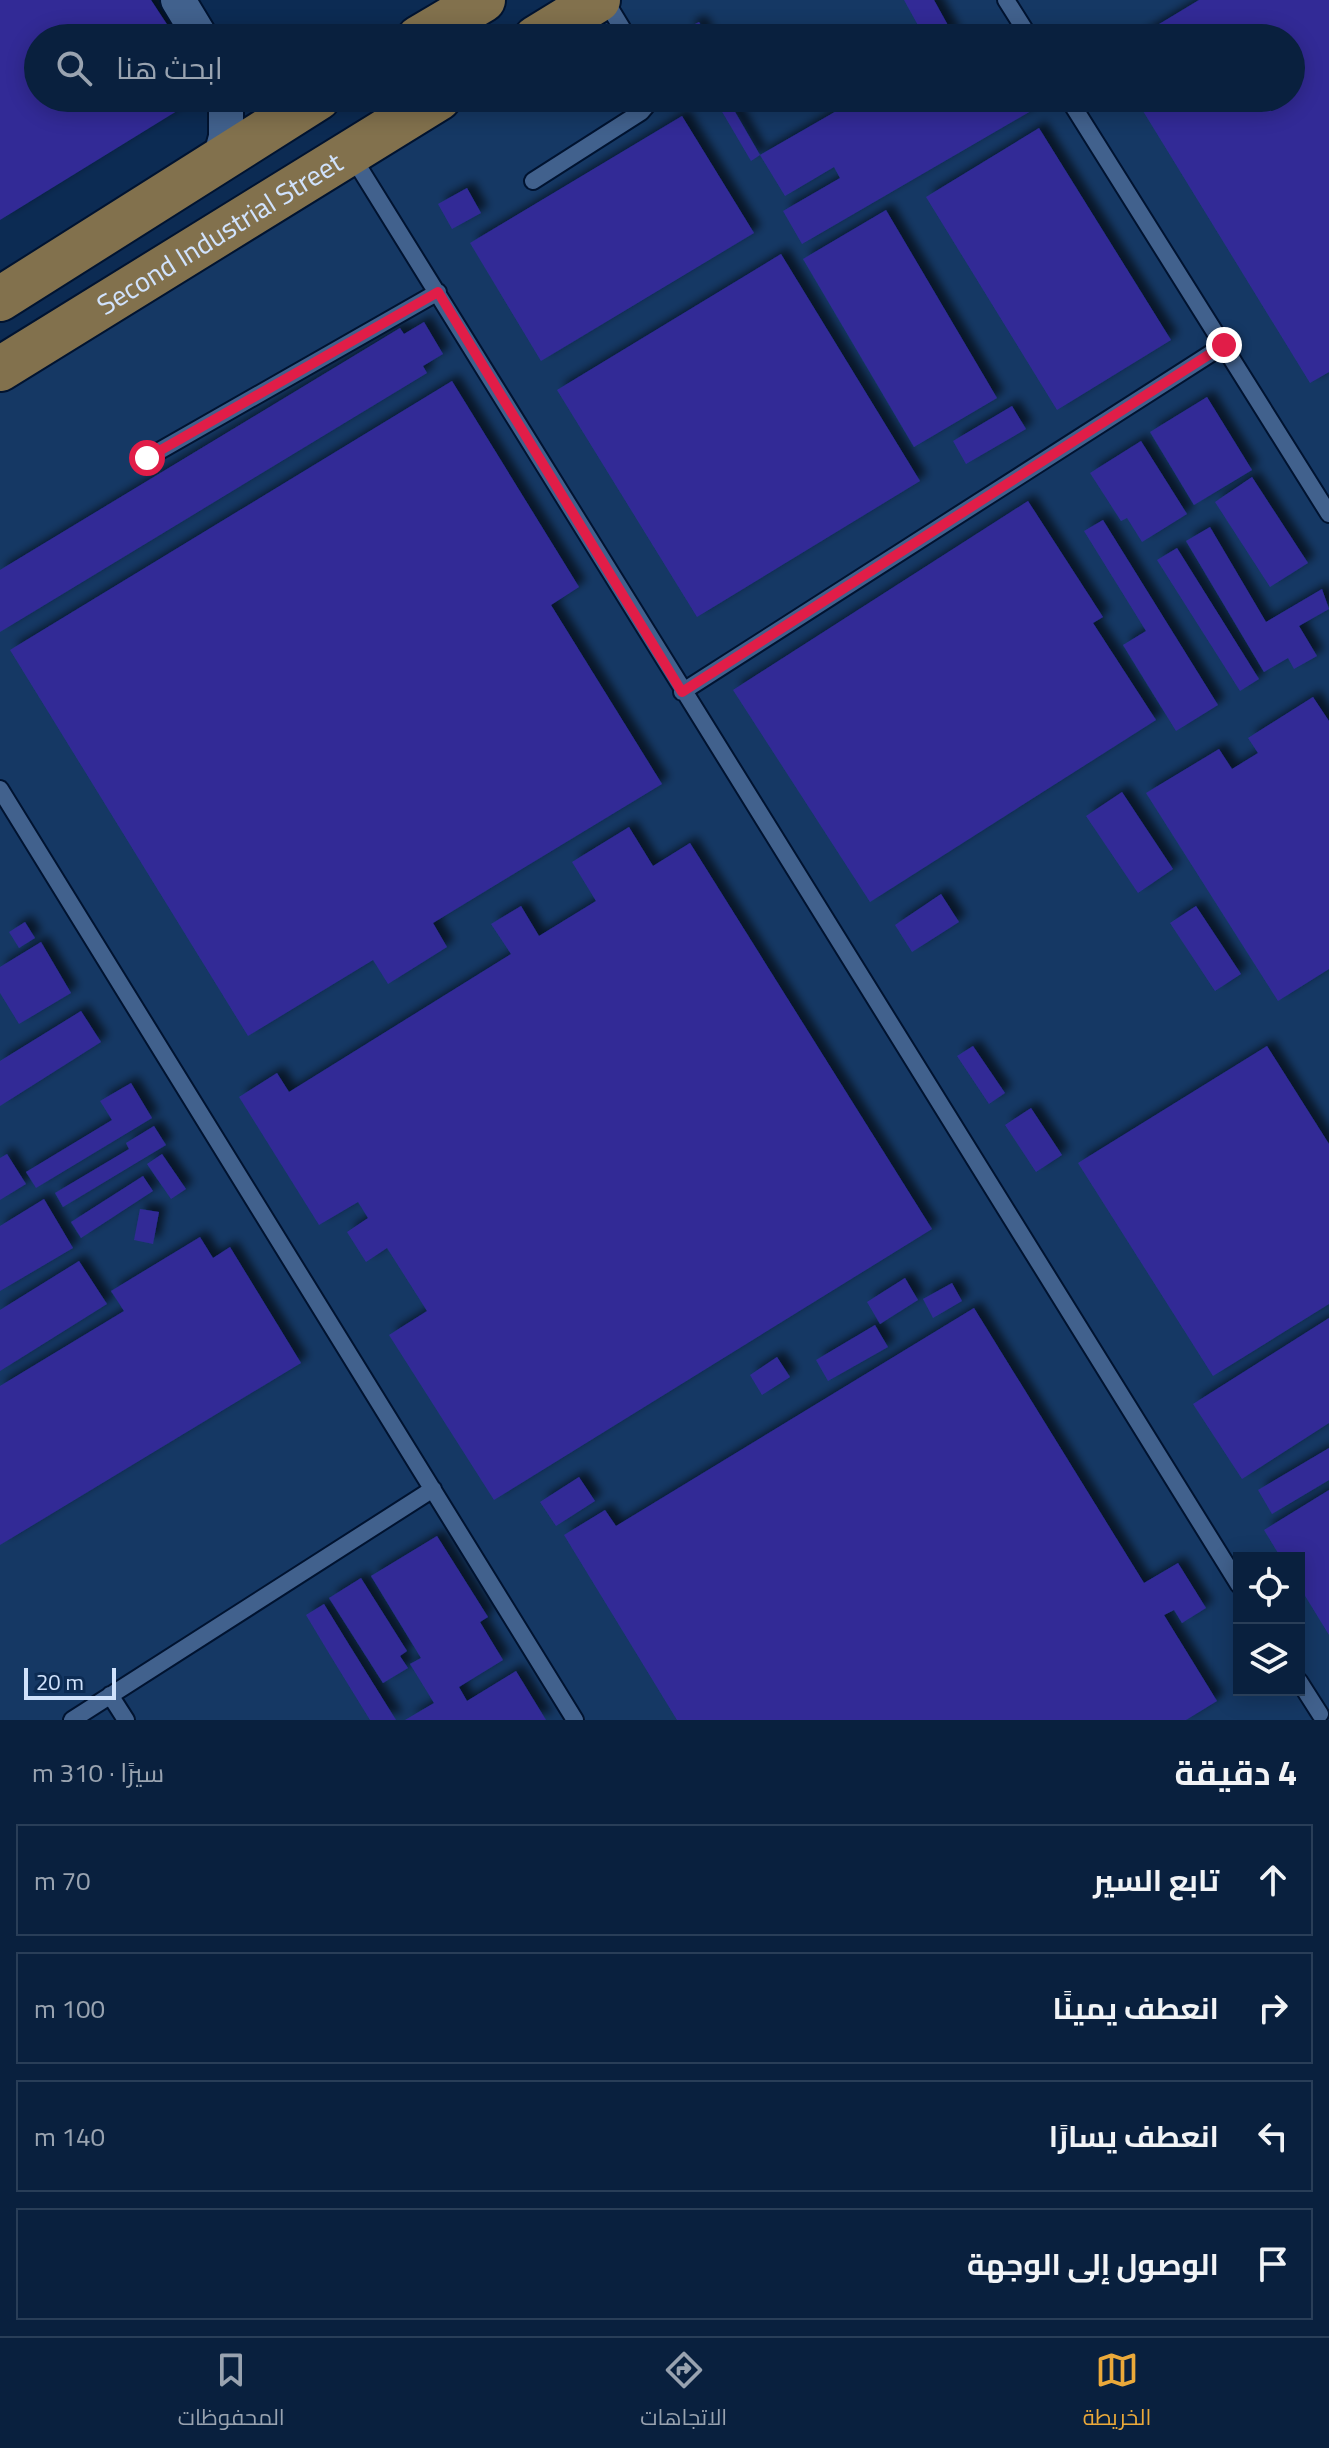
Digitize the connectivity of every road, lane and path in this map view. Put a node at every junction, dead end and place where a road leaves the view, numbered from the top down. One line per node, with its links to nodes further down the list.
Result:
1 (178, 0): 6 (street)
2 (483, 0): 7 (main road)
3 (598, 0): 8 (main road)
4 (605, 0): 9 (lane)
5 (1006, 0): 10 (lane)
6 (193, 24)
7 (443, 24)
8 (559, 24)
9 (620, 24)
10 (1021, 24)
11 (226, 112): 17 (street)
12 (296, 112): 17 (main road)
13 (416, 112): 16 (main road, Second Industrial Street)
14 (641, 112): 18 (lane)
15 (1077, 112): 21 (lane)
16 (350, 153): 19 (lane); 22 (main road, Second Industrial Street)
17 (220, 159): 20 (main road)
18 (533, 181)
19 (438, 292): 23 (lane); 25 (lane)
20 (0, 299)
21 (1224, 345): 24 (lane); 25 (lane)
22 (0, 369)
23 (147, 458)
24 (1329, 514)
25 (682, 692): 28 (lane)
26 (0, 789): 27 (lane)
27 (433, 1489): 30 (lane); 34 (lane)
28 (1233, 1575)
29 (1305, 1690): 31 (lane)
30 (110, 1695): 32 (lane); 33 (lane)
31 (1320, 1714)
32 (72, 1720)
33 (126, 1720)
34 (575, 1720)

